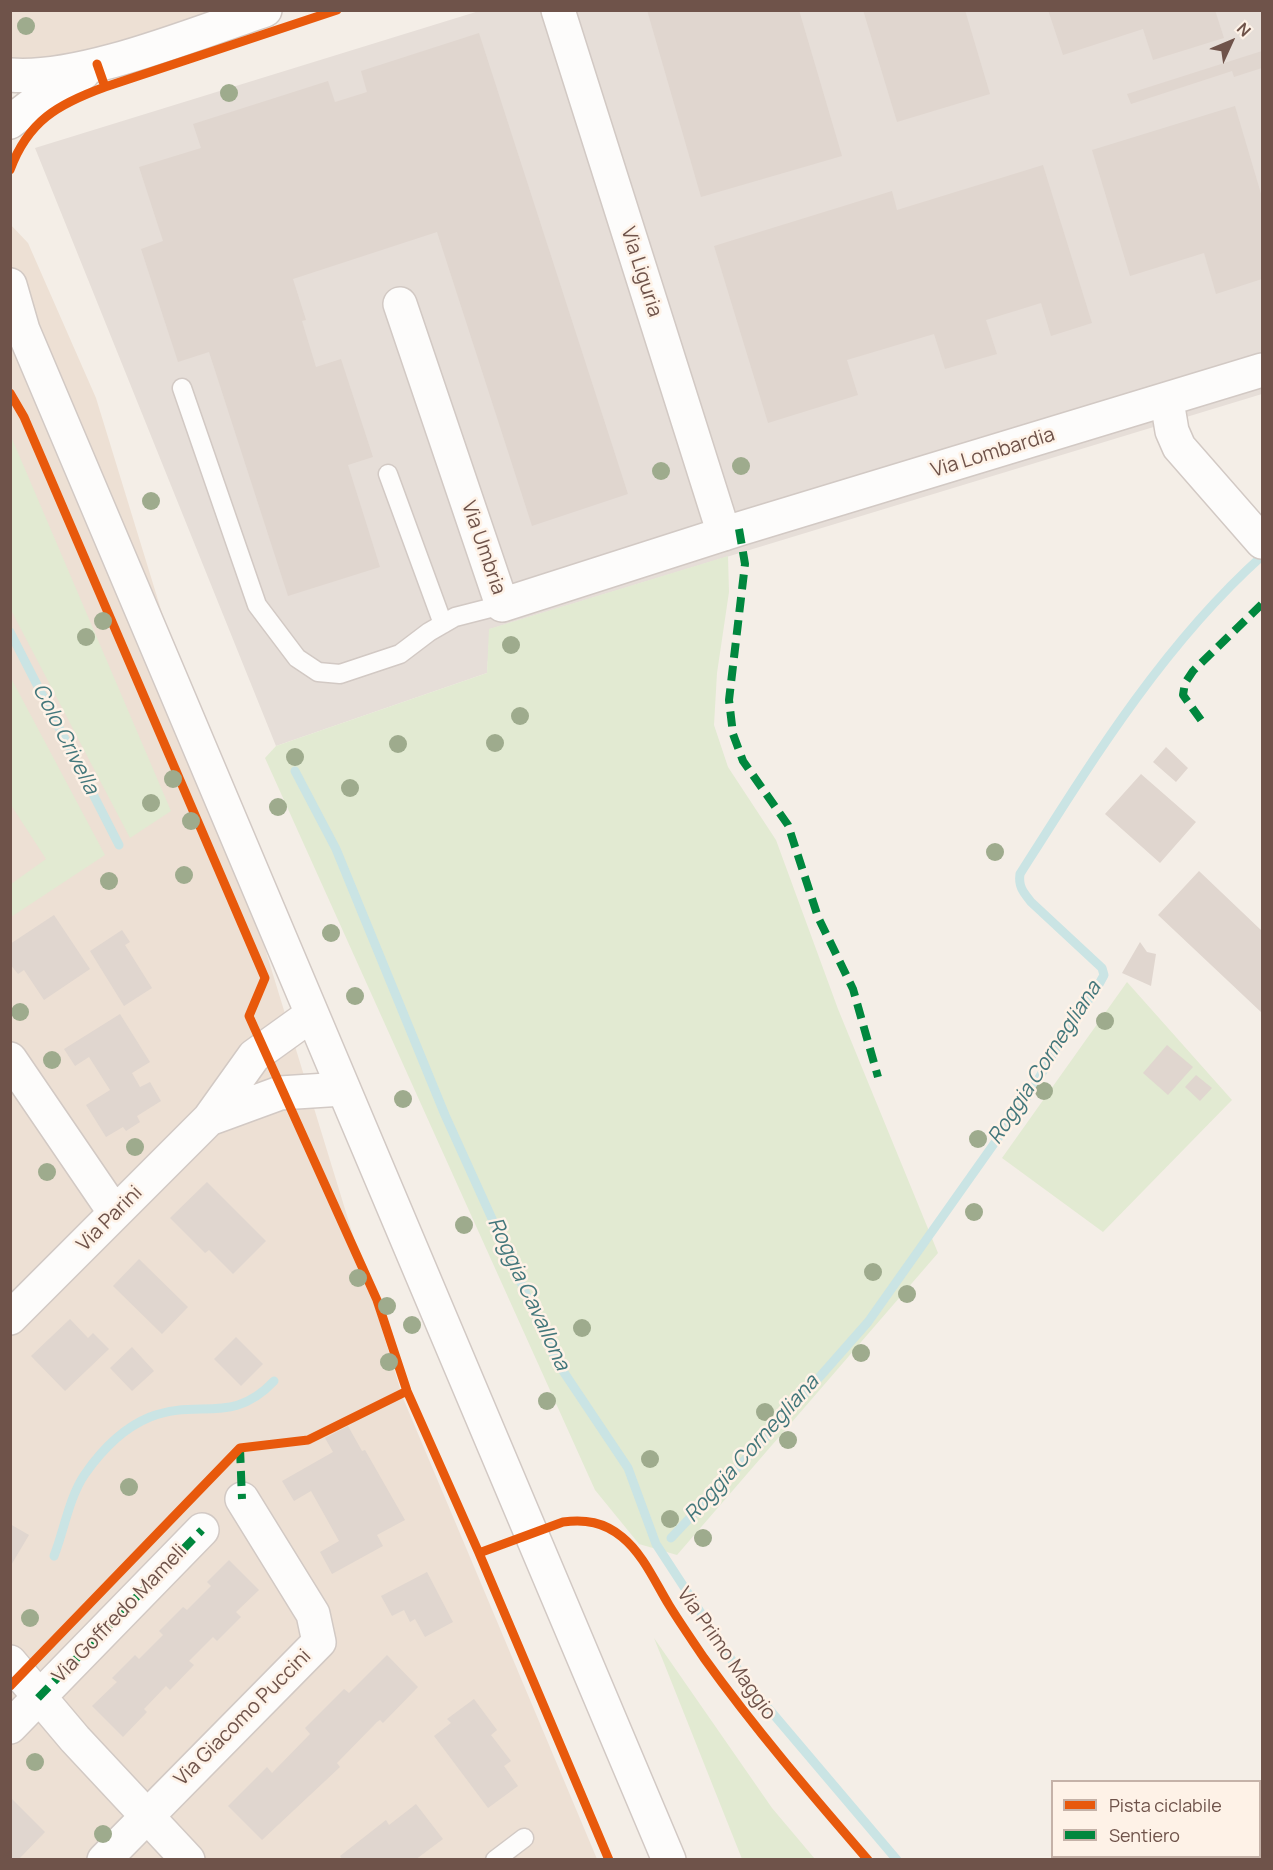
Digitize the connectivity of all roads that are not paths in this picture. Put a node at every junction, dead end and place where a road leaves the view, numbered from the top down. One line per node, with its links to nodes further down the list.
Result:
1 (265, 10): 3 (street)
2 (558, 10): 13 (street, Via Liguria)
3 (97, 64): 4 (street); 5 (street)
4 (10, 75)
5 (10, 122)
6 (10, 285): 8 (street)
7 (400, 304): 15 (street, Via Umbria)
8 (17, 320): 17 (street)
9 (1263, 370): 11 (street, Via Lombardia)
10 (182, 388): 16 (lane)
11 (1167, 400): 13 (street, Via Lombardia); 14 (street)
12 (388, 474): 16 (lane)
13 (724, 534): 15 (street, Via Umbria)
14 (1263, 542)
15 (502, 605): 16 (lane)
16 (442, 624)
17 (311, 1015): 19 (street); 20 (street, Via Parini)
18 (10, 1059): 21 (street)
19 (343, 1089): 20 (street, Via Parini); 33 (street)
20 (209, 1119): 21 (street, Via Parini)
21 (115, 1214): 22 (street, Via Parini)
22 (10, 1318)
23 (242, 1499): 28 (street, Via Giacomo Puccini)
24 (202, 1530): 26 (street, Via Goffredo Mameli)
25 (10, 1662): 26 (street)
26 (39, 1698): 27 (street); 28 (street)
27 (10, 1727)
28 (147, 1816): 30 (street, Via Giacomo Puccini); 31 (street)
29 (524, 1838): 32 (lane)
30 (104, 1860)
31 (188, 1860)
32 (495, 1860)
33 (669, 1860)

